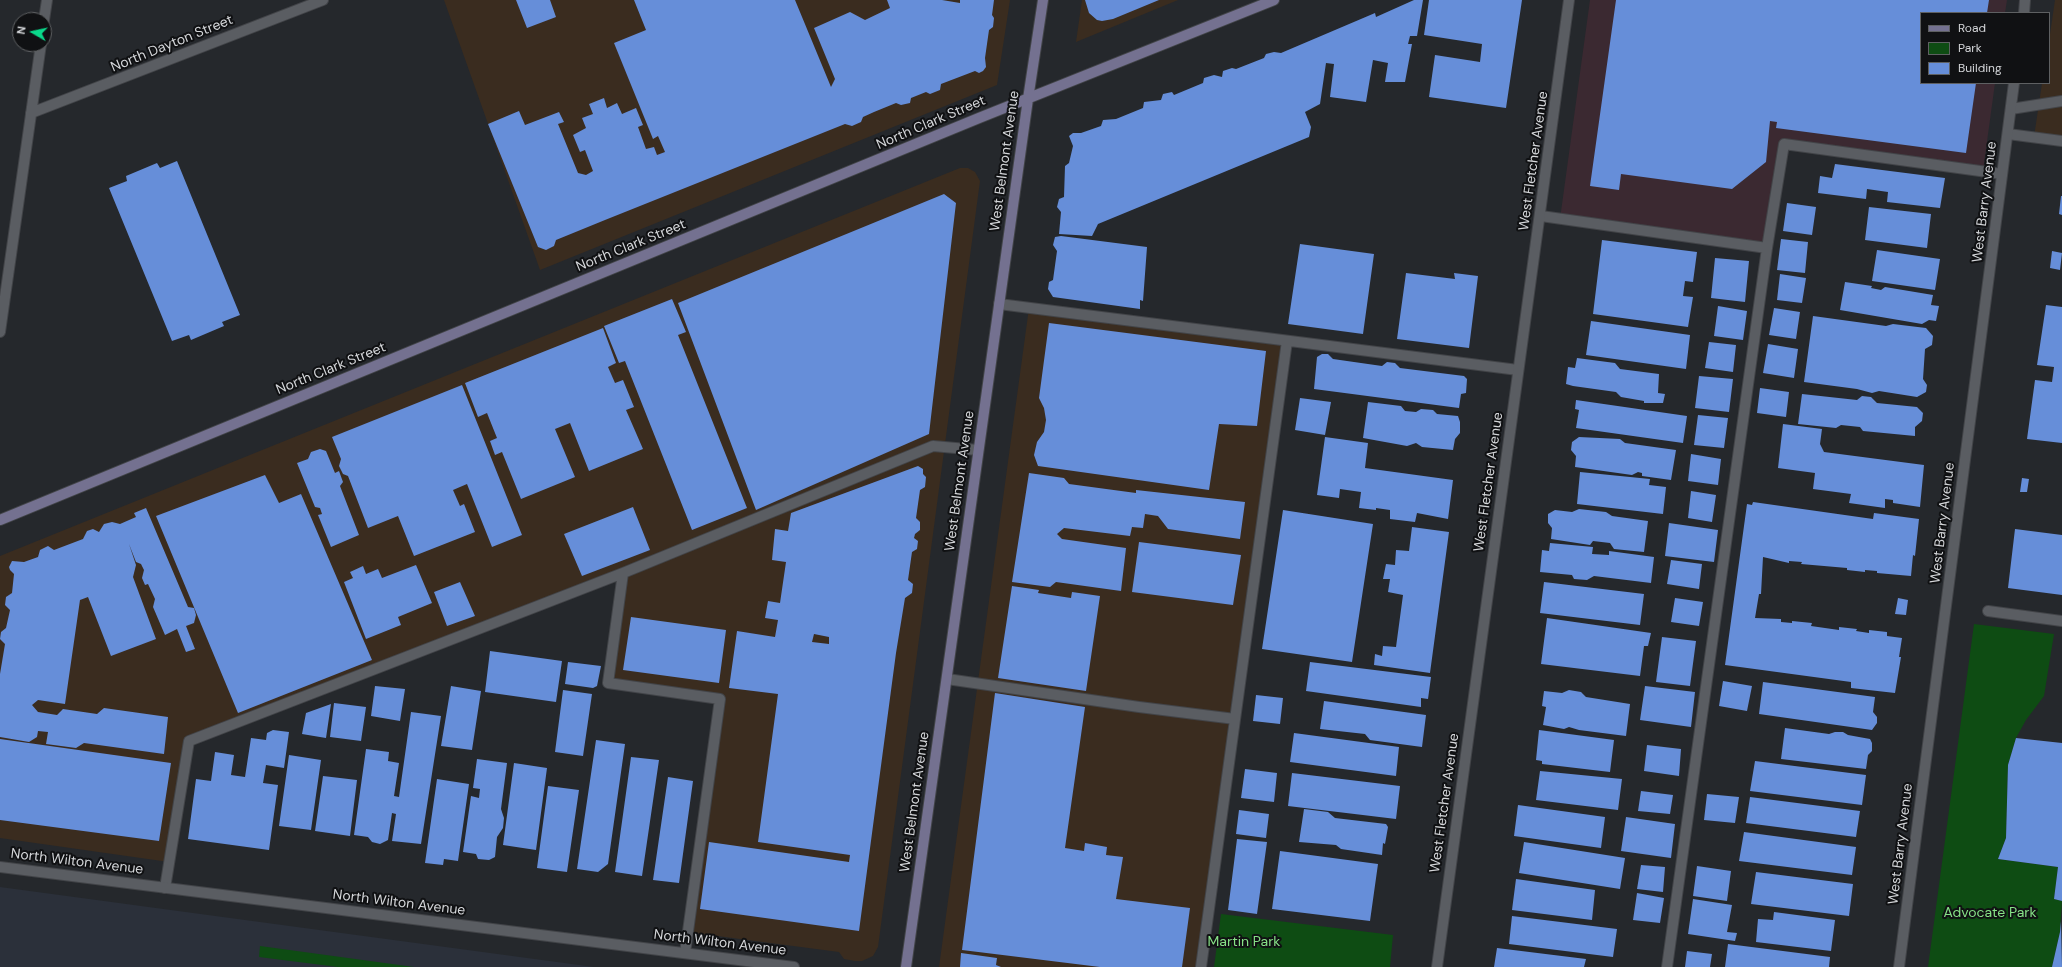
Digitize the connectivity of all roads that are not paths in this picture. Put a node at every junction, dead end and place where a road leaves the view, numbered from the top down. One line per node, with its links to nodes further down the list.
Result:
1 (47, 0): 8 (street)
2 (323, 0): 7 (street, North Dayton Street)
3 (1044, 0): 12 (main road, West Belmont Avenue)
4 (1274, 0): 12 (main road, North Clark Street)
5 (1570, 0): 19 (street, West Fletcher Avenue)
6 (2025, 0): 9 (street)
7 (307, 3): 15 (street, North Dayton Street)
8 (45, 12)
9 (2024, 12)
10 (39, 52): 15 (street)
11 (2014, 84): 14 (street, West Barry Avenue)
12 (1028, 99): 21 (main road, West Belmont Avenue); 26 (main road, North Clark Street)
13 (2062, 101): 14 (street)
14 (2011, 109): 16 (street, West Barry Avenue)
15 (31, 113): 22 (street)
16 (2008, 134): 17 (street); 18 (street, West Barry Avenue)
17 (2062, 141)
18 (2002, 174): 20 (street); 40 (street, West Barry Avenue)
19 (1541, 216): 20 (street); 24 (street, West Fletcher Avenue)
20 (1767, 248): 39 (street)
21 (999, 304): 23 (street); 25 (main road, West Belmont Avenue)
22 (0, 332)
23 (1287, 341): 24 (street); 31 (street)
24 (1518, 370): 38 (street, West Fletcher Avenue)
25 (978, 450): 27 (street); 30 (main road, West Belmont Avenue)
26 (0, 520)
27 (623, 573): 33 (street); 34 (street)
28 (1988, 611): 29 (street)
29 (2062, 621)
30 (947, 678): 31 (street); 36 (main road, West Belmont Avenue)
31 (1235, 719): 37 (street)
32 (0, 867): 33 (street, North Wilton Avenue)
33 (165, 888): 34 (street, North Wilton Avenue)
34 (685, 953): 35 (street, North Wilton Avenue)
35 (794, 967)
36 (906, 967)
37 (1201, 967)
38 (1437, 967)
39 (1667, 967)
40 (1899, 967)

